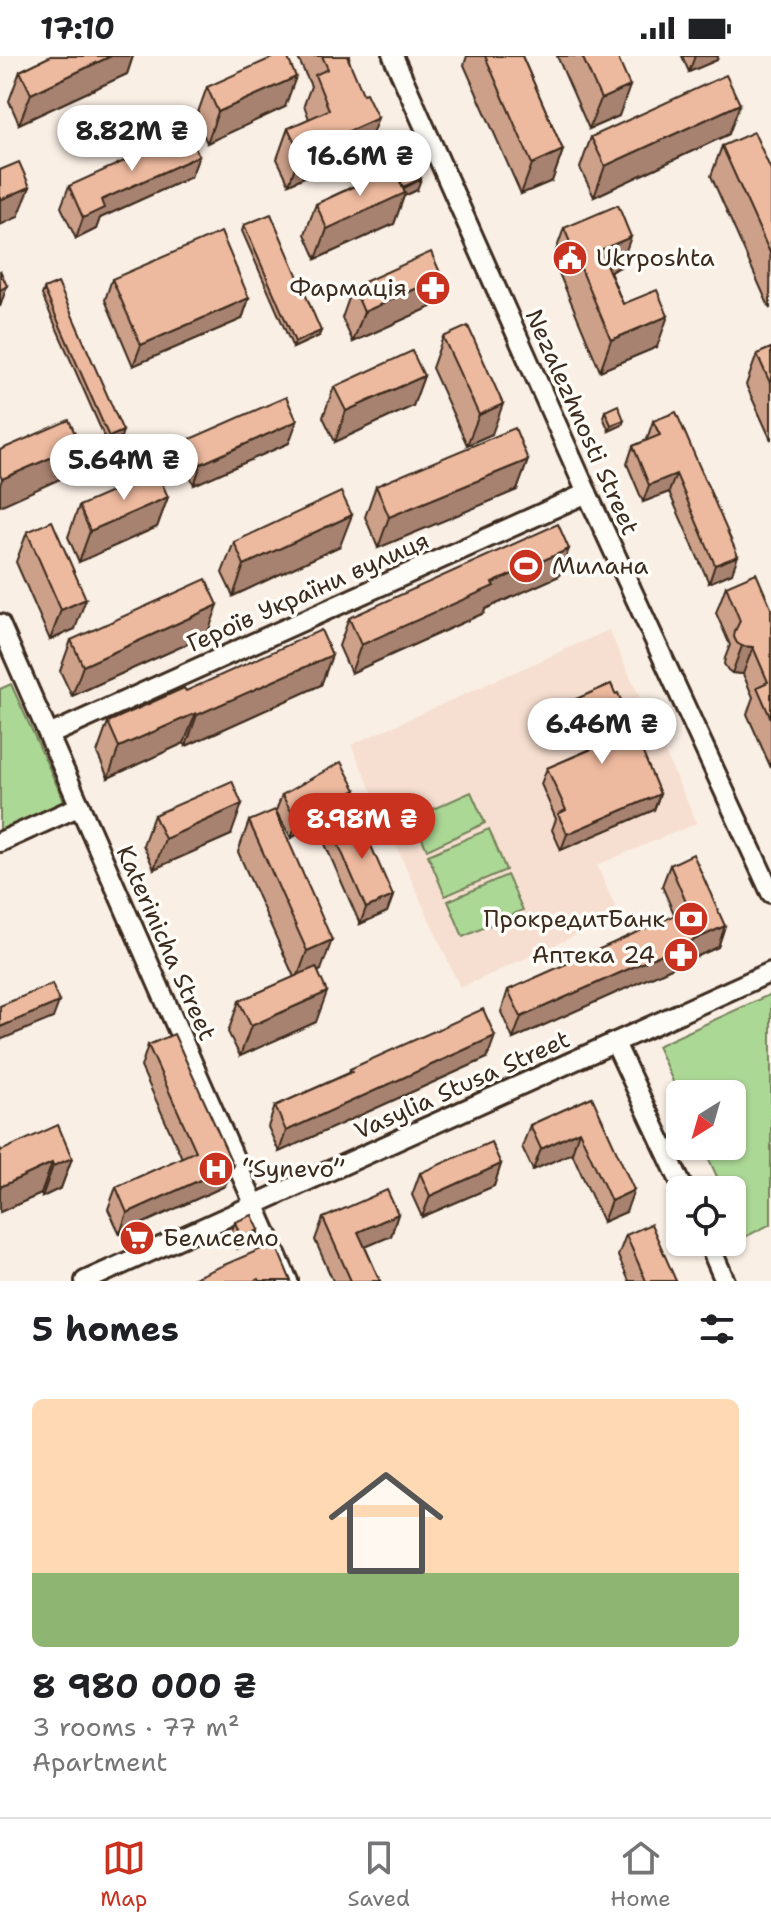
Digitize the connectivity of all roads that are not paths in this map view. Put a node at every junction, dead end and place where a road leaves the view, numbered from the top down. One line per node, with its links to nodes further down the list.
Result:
1 (393, 56): 2 (street, Nezalezhnosti Street)
2 (587, 493): 5 (street, Героїв України вулиця); 8 (street, Nezalezhnosti Street)
3 (0, 624): 4 (street, Katerinicha Street)
4 (8, 666): 5 (street, Katerinicha Street)
5 (49, 735): 6 (street, Katerinicha Street)
6 (80, 806): 7 (street); 12 (street, Katerinicha Street)
7 (0, 842)
8 (771, 893)
9 (771, 972): 10 (street, Vasylia Stusa Street)
10 (615, 1043): 11 (street); 12 (street, Vasylia Stusa Street)
11 (677, 1176)
12 (254, 1205): 14 (street, Vasylia Stusa Street); 15 (street, Katerinicha Street)
13 (714, 1256): 16 (street)
14 (85, 1281)
15 (288, 1281)
16 (725, 1281)

